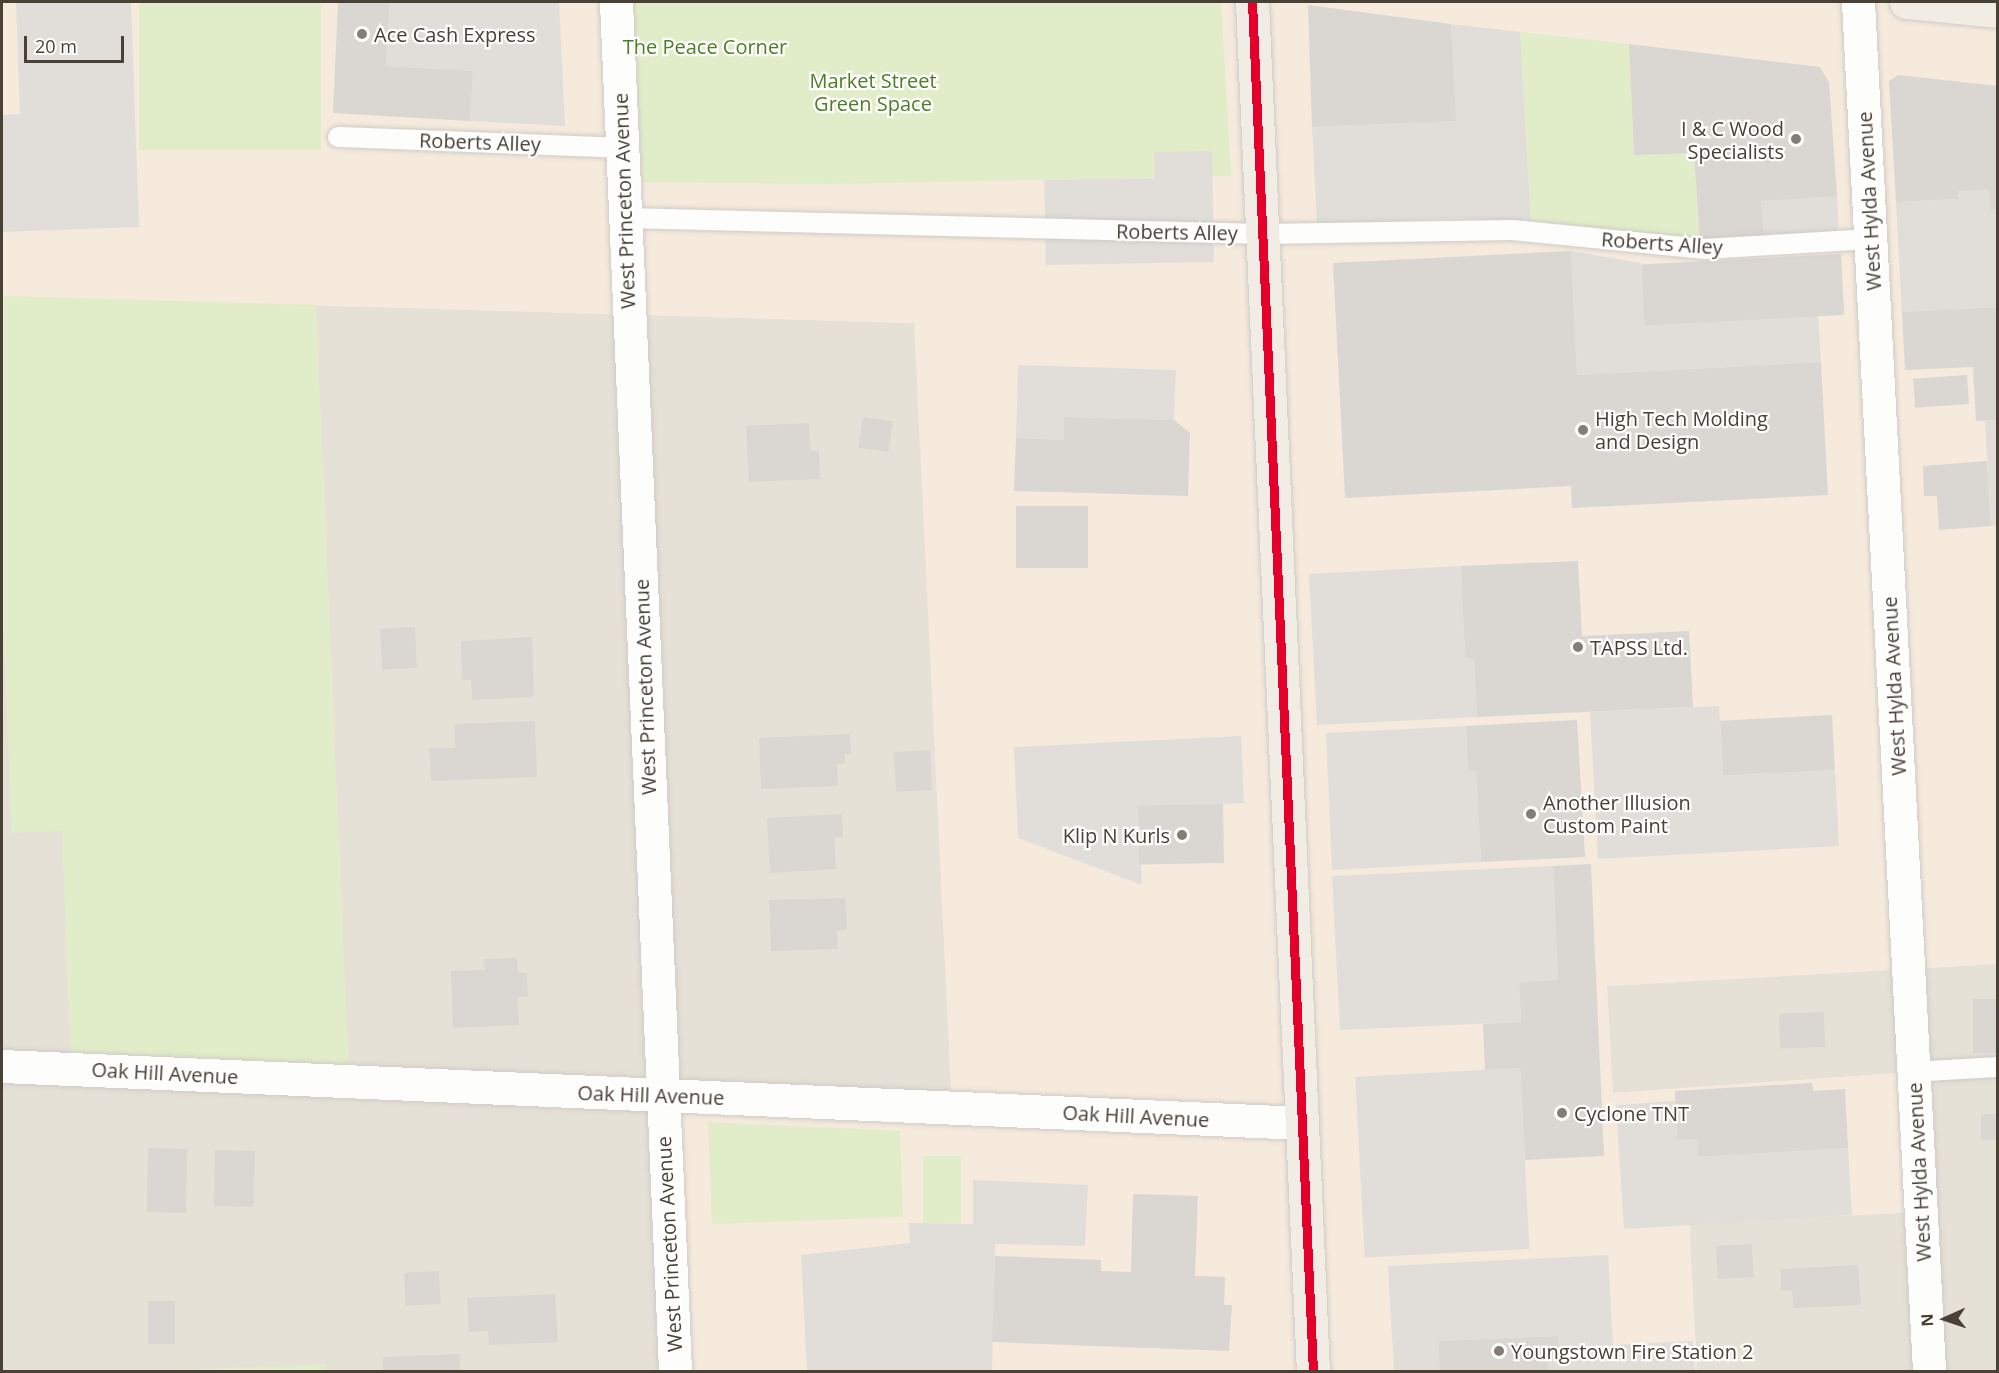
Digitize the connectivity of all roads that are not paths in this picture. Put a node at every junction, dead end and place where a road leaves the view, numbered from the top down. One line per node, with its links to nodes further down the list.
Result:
1 (616, 2): 7 (street, West Princeton Avenue)
2 (1252, 2): 9 (main road)
3 (1858, 2): 10 (street, West Hylda Avenue)
4 (1906, 2): 5 (main road)
5 (1998, 12)
6 (338, 137): 7 (lane, Roberts Alley)
7 (622, 148): 8 (street, West Princeton Avenue)
8 (625, 218): 9 (lane, Roberts Alley); 14 (street, West Princeton Avenue)
9 (1263, 234): 10 (lane, Roberts Alley); 15 (main road)
10 (1871, 239): 13 (street, West Hylda Avenue)
11 (2, 1066): 14 (street, Oak Hill Avenue)
12 (1998, 1067): 13 (lane)
13 (1913, 1072): 18 (street, West Hylda Avenue)
14 (663, 1095): 15 (street, Oak Hill Avenue); 16 (street, West Princeton Avenue)
15 (1300, 1123): 17 (main road)
16 (675, 1371)
17 (1313, 1371)
18 (1929, 1371)

